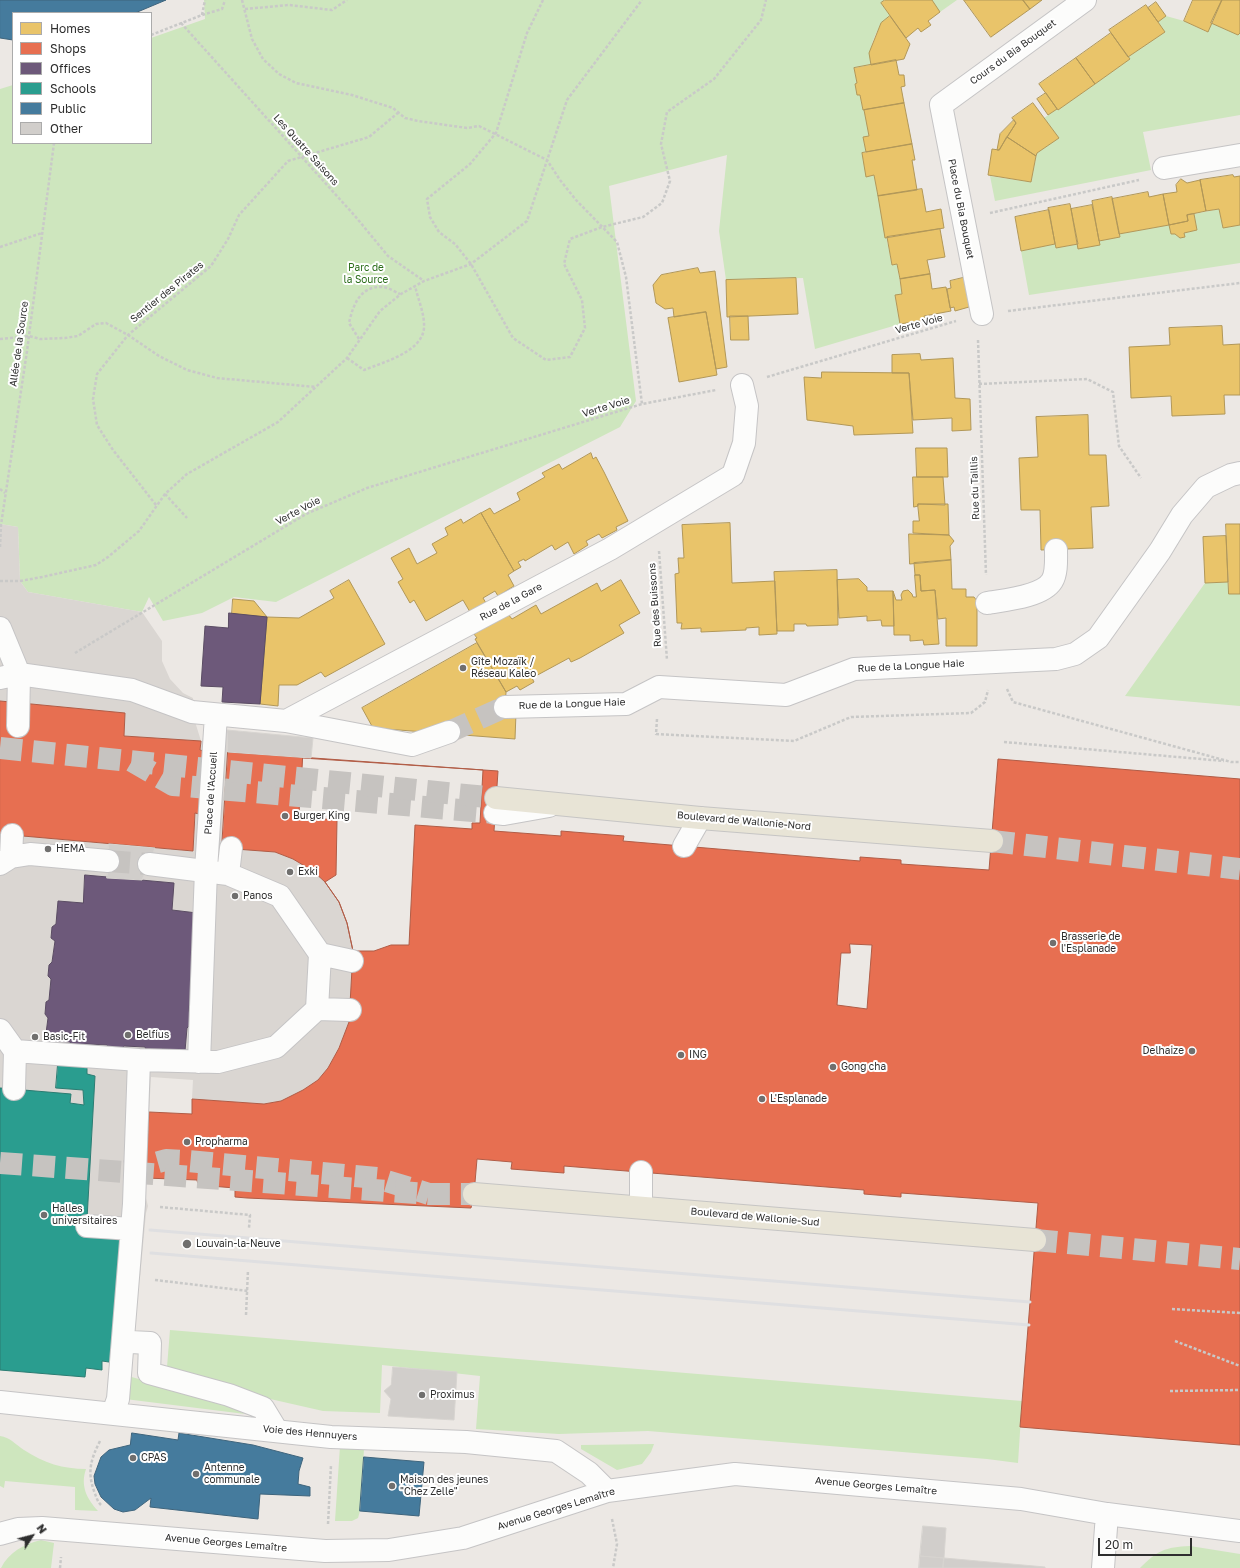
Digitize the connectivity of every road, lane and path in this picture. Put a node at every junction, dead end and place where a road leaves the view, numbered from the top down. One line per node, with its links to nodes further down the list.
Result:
1 (205, 0): 10 (path)
2 (226, 0): 10 (path)
3 (242, 0): 9 (path)
4 (347, 0): 9 (path)
5 (544, 0): 15 (path)
6 (642, 0): 19 (path)
7 (766, 0): 22 (path)
8 (1085, 0): 13 (street, Cours du Bia Bouquet)
9 (245, 9): 14 (path)
10 (202, 15): 11 (path)
11 (181, 23): 12 (path); 18 (path, Les Quatre Saisons)
12 (152, 35)
13 (941, 105): 21 (street, Place du Bia Bouquet)
14 (399, 112): 15 (path); 18 (path, Sentier des Pirates)
15 (496, 133): 19 (path); 25 (path)
16 (54, 144): 23 (path, Allée de la Source)
17 (1240, 155): 20 (street)
18 (301, 157): 26 (path, Les Quatre Saisons); 31 (path, Sentier des Pirates)
19 (547, 160): 22 (path); 25 (path)
20 (1164, 168): 21 (path)
21 (962, 219): 30 (street, Place du Bia Bouquet)
22 (602, 227): 25 (path); 39 (path)
23 (42, 233): 24 (path); 32 (path, Allée de la Source)
24 (0, 247)
25 (471, 264): 26 (path)
26 (424, 281): 28 (path)
27 (1240, 283): 30 (path, Verte Voie)
28 (415, 286): 29 (path); 35 (path)
29 (401, 294): 34 (path); 34 (path)
30 (982, 314): 36 (path, Rue du Taillis); 37 (path, Verte Voie)
31 (128, 335): 32 (path); 38 (path); 45 (path, Sentier des Pirates)
32 (29, 336): 33 (path); 43 (path, Allée de la Source)
33 (0, 339)
34 (359, 339): 35 (path)
35 (347, 358): 38 (path)
36 (979, 384): 41 (path); 51 (path, Rue du Taillis)
37 (742, 385): 39 (path, Verte Voie); 47 (street, Rue de la Gare)
38 (316, 387): 44 (path)
39 (642, 404): 54 (path, Verte Voie)
40 (1240, 473): 55 (street, Rue de la Longue Haie)
41 (1141, 478)
42 (0, 489): 43 (path)
43 (6, 493): 48 (path, Allée de la Source)
44 (165, 494): 45 (path); 46 (path)
45 (156, 505): 50 (path)
46 (187, 518)
47 (657, 521): 57 (path, Rue des Buissons); 60 (street, Rue de la Gare)
48 (0, 547)
49 (1056, 550): 51 (street)
50 (0, 582)
51 (987, 603)
52 (0, 628): 56 (street)
53 (0, 653): 56 (street)
54 (68, 656)
55 (995, 661): 57 (street, Rue de la Longue Haie); 57 (path, Rue des Buissons); 64 (path)
56 (9, 676): 59 (street); 61 (street)
57 (660, 687): 58 (street, Rue de la Longue Haie)
58 (505, 707)
59 (216, 715): 60 (street); 75 (street, Place de l'Accueil)
60 (286, 721): 62 (street)
61 (18, 726)
62 (449, 732)
63 (1004, 742): 64 (path)
64 (1230, 762): 65 (path)
65 (1240, 762)
66 (496, 805): 67 (main road, Boulevard de Wallonie-Nord)
67 (700, 818): 69 (main road, Boulevard de Wallonie-Nord); 70 (street)
68 (12, 835): 72 (street)
69 (992, 841)
70 (684, 846)
71 (231, 848): 76 (street)
72 (5, 861): 73 (street)
73 (108, 861)
74 (149, 864): 75 (street)
75 (206, 870): 76 (street); 84 (street, Place de l'Accueil)
76 (228, 874): 77 (street)
77 (320, 954): 78 (street); 79 (street)
78 (352, 960)
79 (317, 1009): 80 (street); 84 (street)
80 (350, 1010)
81 (0, 1030): 82 (street)
82 (15, 1051): 83 (street); 85 (street)
83 (139, 1060): 84 (street); 92 (street)
84 (199, 1062)
85 (14, 1089)
86 (641, 1172): 89 (street)
87 (474, 1194): 89 (main road, Boulevard de Wallonie-Sud)
88 (155, 1206): 91 (path)
89 (641, 1207): 93 (main road, Boulevard de Wallonie-Sud)
90 (87, 1226): 92 (street)
91 (248, 1228)
92 (131, 1229): 106 (street)
93 (1035, 1240)
94 (248, 1270): 96 (path)
95 (148, 1279): 96 (path)
96 (248, 1292): 99 (path)
97 (1172, 1309): 98 (path)
98 (1240, 1313)
99 (246, 1315)
100 (1175, 1341): 102 (path)
101 (130, 1342): 107 (street)
102 (1240, 1366)
103 (1240, 1390): 104 (path)
104 (1170, 1391)
105 (0, 1402): 106 (street, Voie des Hennuyers)
106 (113, 1413): 107 (street, Voie des Hennuyers)
107 (276, 1431): 108 (street, Voie des Hennuyers)
108 (331, 1437): 110 (street, Voie des Hennuyers); 115 (path)
109 (95, 1452): 111 (path)
110 (607, 1491): 112 (street, Avenue Georges Lemaître); 115 (street, Avenue Georges Lemaître); 118 (path)
111 (102, 1506)
112 (1107, 1514): 113 (street, Avenue Georges Lemaître); 119 (street)
113 (1240, 1531)
114 (0, 1534): 115 (street, Avenue Georges Lemaître)
115 (326, 1551)
116 (60, 1564): 117 (path)
117 (60, 1568)
118 (613, 1568)
119 (1103, 1568)

